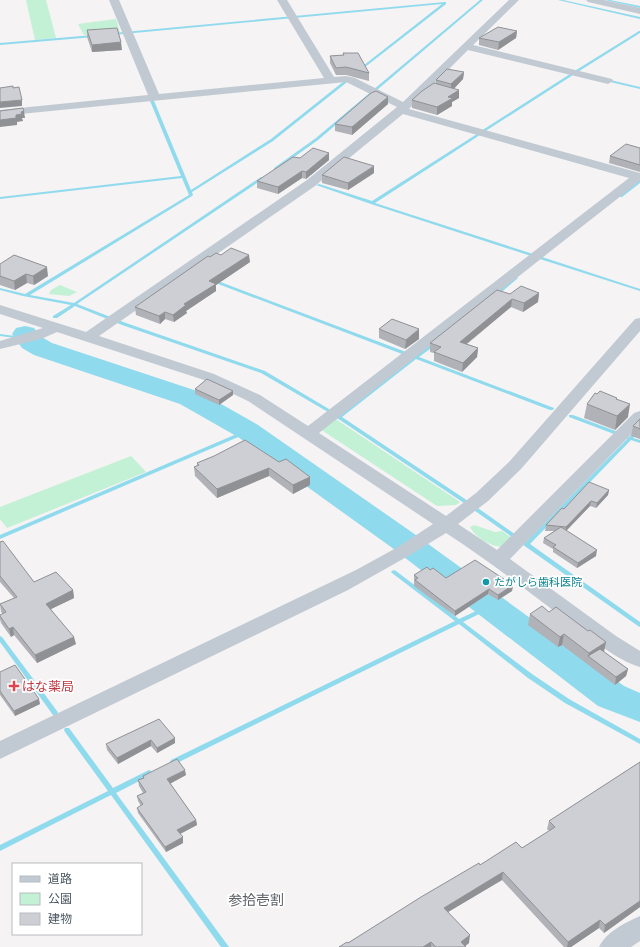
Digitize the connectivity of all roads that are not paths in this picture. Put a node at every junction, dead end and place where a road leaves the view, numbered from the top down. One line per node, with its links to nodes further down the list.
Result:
1 (114, 0): 9 (street)
2 (282, 0): 7 (street)
3 (514, 0): 6 (street)
4 (591, 0): 5 (street)
5 (640, 11)
6 (468, 46): 8 (street); 10 (street)
7 (330, 80): 9 (street); 10 (street)
8 (608, 81)
9 (152, 98): 11 (street)
10 (403, 108): 12 (street); 16 (street)
11 (0, 113)
12 (639, 177): 19 (street)
13 (0, 309): 15 (street)
14 (640, 322): 20 (street)
15 (56, 327): 16 (street); 17 (street)
16 (89, 338): 19 (street)
17 (0, 345)
18 (640, 416): 21 (street)
19 (309, 433): 20 (street)
20 (446, 524): 21 (street); 23 (street)
21 (498, 560): 22 (street)
22 (640, 660)
23 (0, 752)
24 (640, 927): 25 (street)
25 (611, 947)

